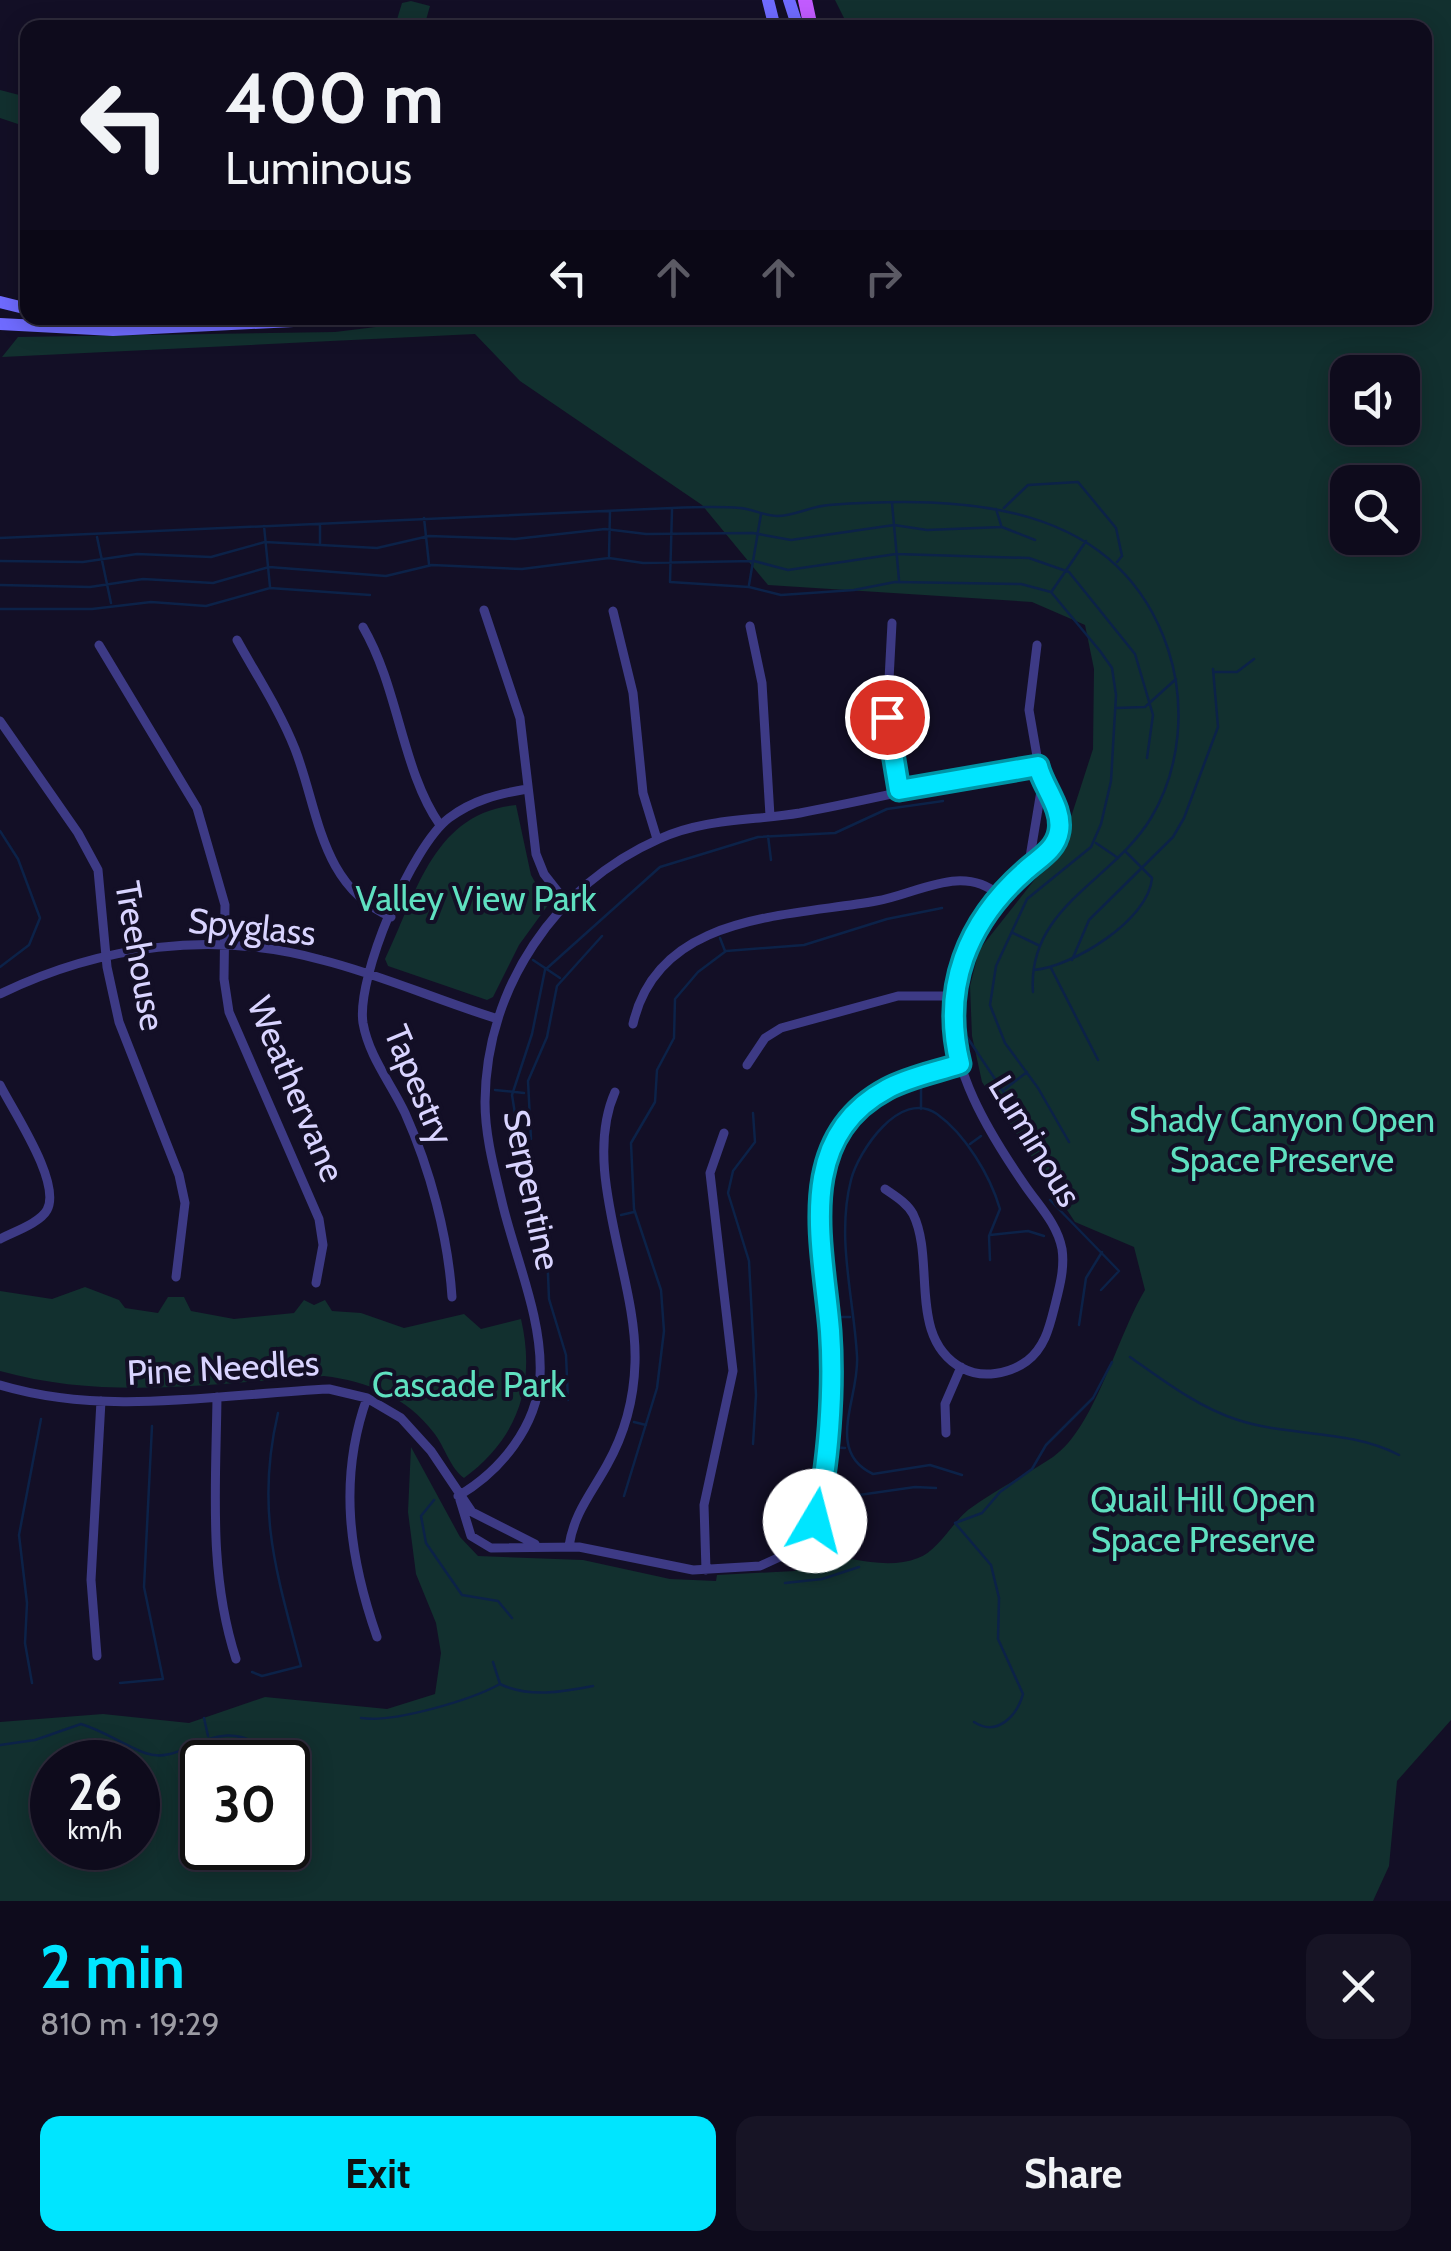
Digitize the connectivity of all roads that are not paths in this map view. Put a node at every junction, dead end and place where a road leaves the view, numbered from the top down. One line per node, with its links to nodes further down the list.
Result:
1 (0, 324): 2 (main road)
2 (211, 325)
3 (484, 610): 14 (street)
4 (613, 612): 18 (street)
5 (892, 623): 15 (street)
6 (750, 626): 16 (street)
7 (363, 627): 17 (street)
8 (236, 640): 22 (street)
9 (99, 645): 23 (street, Weathervane)
10 (1037, 645): 12 (street, Luminous)
11 (0, 721): 24 (street, Treehouse)
12 (1038, 766): 13 (street, Luminous); 15 (street, Serpentine)
13 (1042, 785): 19 (street, Luminous); 19 (street, Luminous)
14 (527, 789): 17 (street, Tapestry); 21 (street)
15 (899, 790): 16 (street, Serpentine)
16 (770, 816): 18 (street, Serpentine)
17 (440, 826): 22 (street, Tapestry)
18 (657, 840): 21 (street, Serpentine)
19 (1026, 870): 20 (street, Luminous)
20 (999, 895): 27 (street, Luminous); 29 (street)
21 (566, 902): 28 (street, Serpentine)
22 (391, 917): 25 (street, Tapestry)
23 (226, 944): 24 (street, Spyglass); 25 (street, Spyglass); 38 (street, Weathervane)
24 (106, 955): 26 (street, Spyglass); 37 (street, Treehouse)
25 (367, 974): 28 (street, Spyglass); 39 (street, Tapestry)
26 (0, 994)
27 (954, 996): 30 (street, Luminous); 31 (street)
28 (498, 1019): 46 (street, Serpentine)
29 (633, 1024)
30 (960, 1064): 40 (street, Luminous); 49 (street, Pine Needles)
31 (747, 1065)
32 (0, 1085): 36 (street)
33 (615, 1092): 48 (street)
34 (724, 1133): 49 (street)
35 (885, 1189): 40 (street)
36 (0, 1240)
37 (176, 1277)
38 (316, 1284)
39 (452, 1297)
40 (961, 1367): 45 (street)
41 (0, 1385): 44 (street, Pine Needles)
42 (216, 1397): 43 (street, Pine Needles); 44 (street, Pine Needles); 52 (street)
43 (367, 1398): 46 (street, Pine Needles); 50 (street)
44 (101, 1401): 51 (street)
45 (946, 1433)
46 (459, 1498): 47 (street, Pine Needles); 47 (street, Pine Needles)
47 (538, 1545): 48 (street, Pine Needles)
48 (569, 1546): 49 (street, Pine Needles)
49 (706, 1570)
50 (377, 1637)
51 (97, 1656)
52 (236, 1658)

